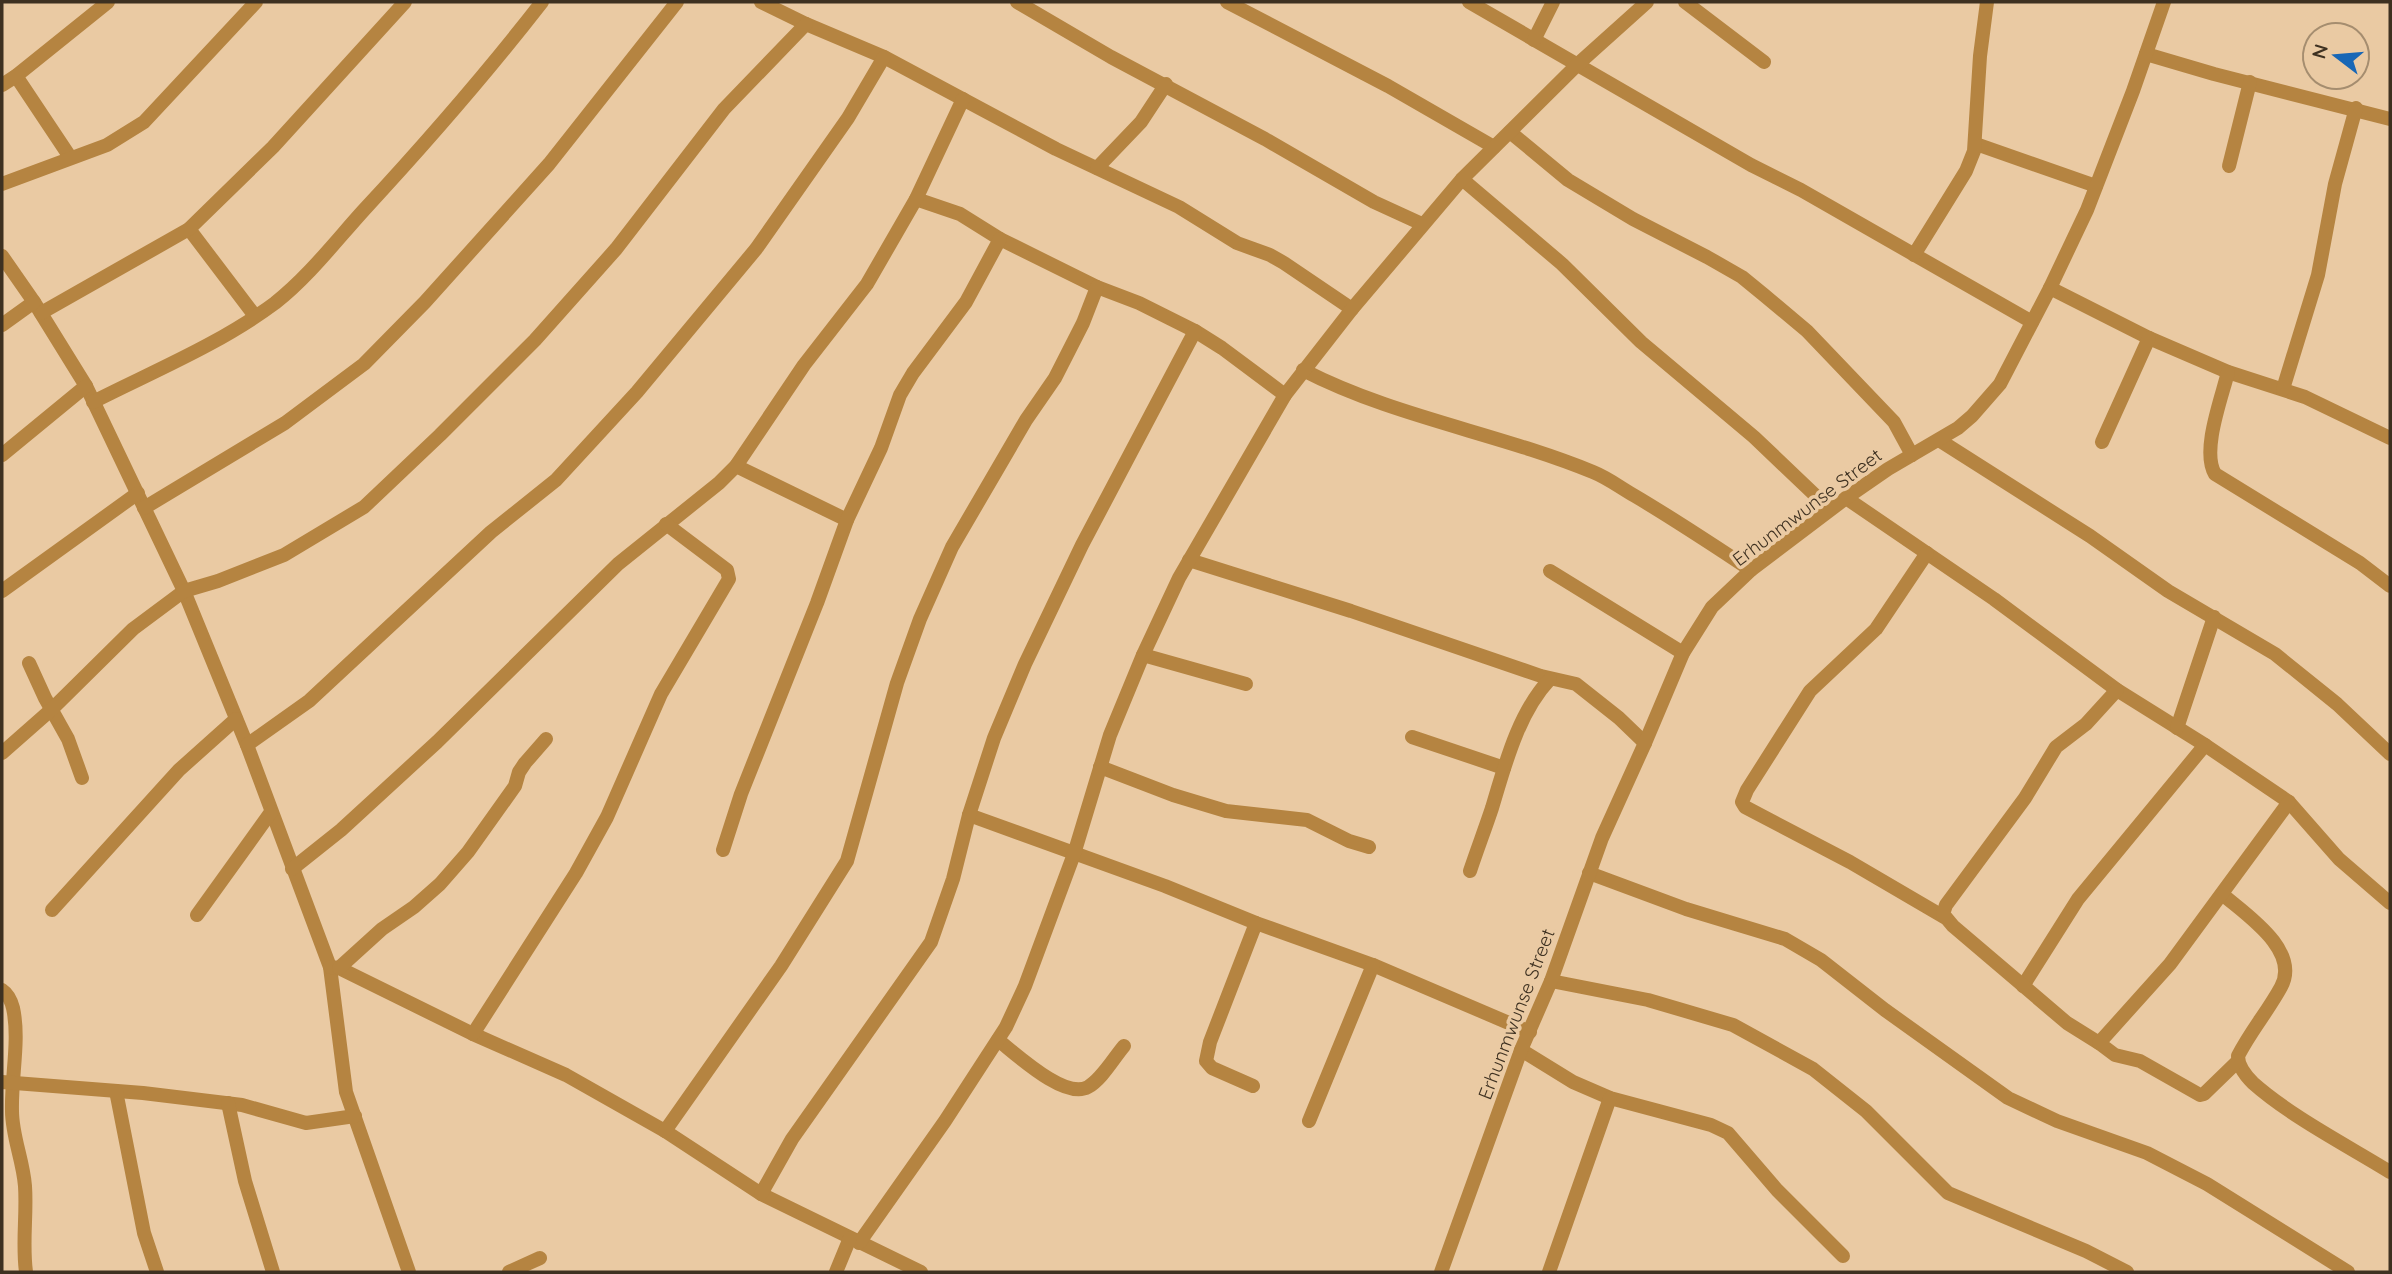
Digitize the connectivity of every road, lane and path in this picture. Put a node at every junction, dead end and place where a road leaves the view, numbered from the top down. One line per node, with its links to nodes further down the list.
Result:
1 (108, 2): 21 (street)
2 (256, 2): 31 (street)
3 (405, 2): 39 (street)
4 (542, 2): 47 (street)
5 (677, 2): 66 (street)
6 (761, 2): 15 (street)
7 (1017, 2): 23 (street)
8 (1227, 2): 30 (street)
9 (1469, 2): 16 (street)
10 (1553, 2): 16 (street)
11 (1647, 2): 20 (street)
12 (1685, 2): 19 (street)
13 (1987, 2): 29 (street)
14 (2164, 2): 17 (street, Erhunmwunse Street)
15 (806, 24): 18 (street); 76 (street)
16 (1534, 40): 20 (street)
17 (2146, 54): 22 (street); 36 (street, Erhunmwunse Street)
18 (884, 57): 25 (street); 90 (street)
19 (1765, 62)
20 (1578, 64): 28 (street); 41 (street)
21 (16, 76): 24 (street); 31 (street)
22 (2250, 82): 26 (street); 32 (street)
23 (1166, 84): 33 (street); 38 (street)
24 (2, 85)
25 (963, 99): 33 (street); 37 (street)
26 (2356, 108): 27 (street); 55 (street)
27 (2390, 119)
28 (1510, 132): 30 (street); 62 (street)
29 (1976, 144): 36 (street); 41 (street)
30 (1494, 147): 34 (street)
31 (70, 157): 35 (street)
32 (2229, 166)
33 (1097, 168): 46 (street)
34 (1462, 179): 38 (street); 67 (street)
35 (2, 184)
36 (2096, 186): 44 (street, Erhunmwunse Street)
37 (916, 199): 40 (street); 63 (street)
38 (1422, 225): 46 (street)
39 (190, 229): 45 (street); 47 (street)
40 (1000, 239): 43 (street); 68 (street)
41 (1914, 255): 48 (street)
42 (2, 256): 45 (street)
43 (1097, 287): 50 (street); 131 (street)
44 (2050, 289): 48 (street, Erhunmwunse Street); 51 (street)
45 (37, 307): 49 (street); 54 (street)
46 (1352, 309): 52 (street)
47 (255, 316): 57 (street)
48 (2032, 322): 59 (street, Erhunmwunse Street)
49 (2, 325)
50 (1195, 331): 56 (street); 99 (street)
51 (2149, 338): 53 (street); 60 (street)
52 (1303, 370): 56 (street); 72 (street)
53 (2228, 372): 55 (street); 74 (street)
54 (86, 386): 57 (street); 61 (street)
55 (2283, 389): 58 (street)
56 (1285, 395): 71 (street)
57 (93, 402): 64 (street)
58 (2390, 438)
59 (1939, 440): 62 (street, Erhunmwunse Street); 77 (street)
60 (2102, 442)
61 (2, 455)
62 (1912, 455): 65 (street, Erhunmwunse Street)
63 (736, 467): 68 (street); 69 (street)
64 (138, 493): 66 (street); 75 (street)
65 (1846, 498): 67 (street, Erhunmwunse Street); 70 (street)
66 (144, 508): 76 (street)
67 (1827, 511): 72 (street, Erhunmwunse Street)
68 (847, 520): 101 (street)
69 (666, 524): 103 (street); 118 (street)
70 (1927, 553): 83 (street); 110 (street)
71 (1189, 560): 79 (street); 81 (street)
72 (1751, 570): 78 (street, Erhunmwunse Street)
73 (1550, 571): 78 (street)
74 (2390, 586)
75 (2, 591)
76 (184, 591): 84 (street); 85 (street)
77 (2214, 617): 86 (street); 93 (street)
78 (1683, 653): 89 (street, Erhunmwunse Street)
79 (1143, 655): 82 (street); 94 (street)
80 (29, 663): 84 (street)
81 (1550, 679): 89 (street); 95 (street)
82 (1245, 684)
83 (2117, 690): 86 (street); 110 (street)
84 (52, 709): 92 (street); 96 (street)
85 (236, 719): 90 (street); 108 (street)
86 (2177, 728): 91 (street)
87 (1412, 737): 95 (street)
88 (546, 739): 113 (street)
89 (1645, 743): 105 (street, Erhunmwunse Street)
90 (247, 745): 98 (street)
91 (2205, 745): 97 (street); 115 (street)
92 (2, 753)
93 (2390, 754)
94 (1100, 767): 100 (street); 102 (street)
95 (1504, 768): 104 (street)
96 (82, 778)
97 (2289, 802): 106 (street); 107 (street)
98 (271, 812): 103 (street); 109 (street)
99 (969, 816): 102 (street); 133 (street)
100 (1369, 847)
101 (723, 850)
102 (1074, 854): 111 (street); 119 (street)
103 (292, 869): 113 (street)
104 (1470, 871)
105 (1589, 873): 114 (street, Erhunmwunse Street); 147 (street)
106 (2222, 894): 120 (street); 123 (street)
107 (2390, 903)
108 (52, 910)
109 (197, 915)
110 (1944, 917): 115 (street)
111 (1256, 923): 112 (street); 125 (street)
112 (1373, 965): 117 (street); 130 (street)
113 (335, 967): 118 (street); 129 (street)
114 (1551, 981): 117 (street, Erhunmwunse Street); 146 (street)
115 (2024, 986): 120 (street)
116 (2, 990): 124 (street)
117 (1530, 1032): 122 (street, Erhunmwunse Street)
118 (473, 1034): 131 (street)
119 (998, 1040): 121 (street); 134 (street)
120 (2099, 1043): 123 (street)
121 (1124, 1046)
122 (1521, 1050): 127 (street); 144 (street, Erhunmwunse Street)
123 (2238, 1061): 132 (street)
124 (7, 1082): 126 (street); 137 (street)
125 (1253, 1086)
126 (116, 1091): 128 (street); 138 (street)
127 (1610, 1098): 135 (street); 145 (street)
128 (228, 1103): 129 (street); 139 (street)
129 (355, 1116): 140 (street)
130 (1309, 1121)
131 (665, 1131): 133 (street)
132 (2390, 1172)
133 (761, 1194): 134 (street)
134 (855, 1240): 142 (street); 143 (street)
135 (1843, 1256)
136 (540, 1258): 141 (street)
137 (26, 1272)
138 (157, 1272)
139 (273, 1272)
140 (409, 1272)
141 (509, 1272)
142 (836, 1272)
143 (921, 1272)
144 (1441, 1272)
145 (1549, 1272)
146 (2127, 1272)
147 (2348, 1272)

